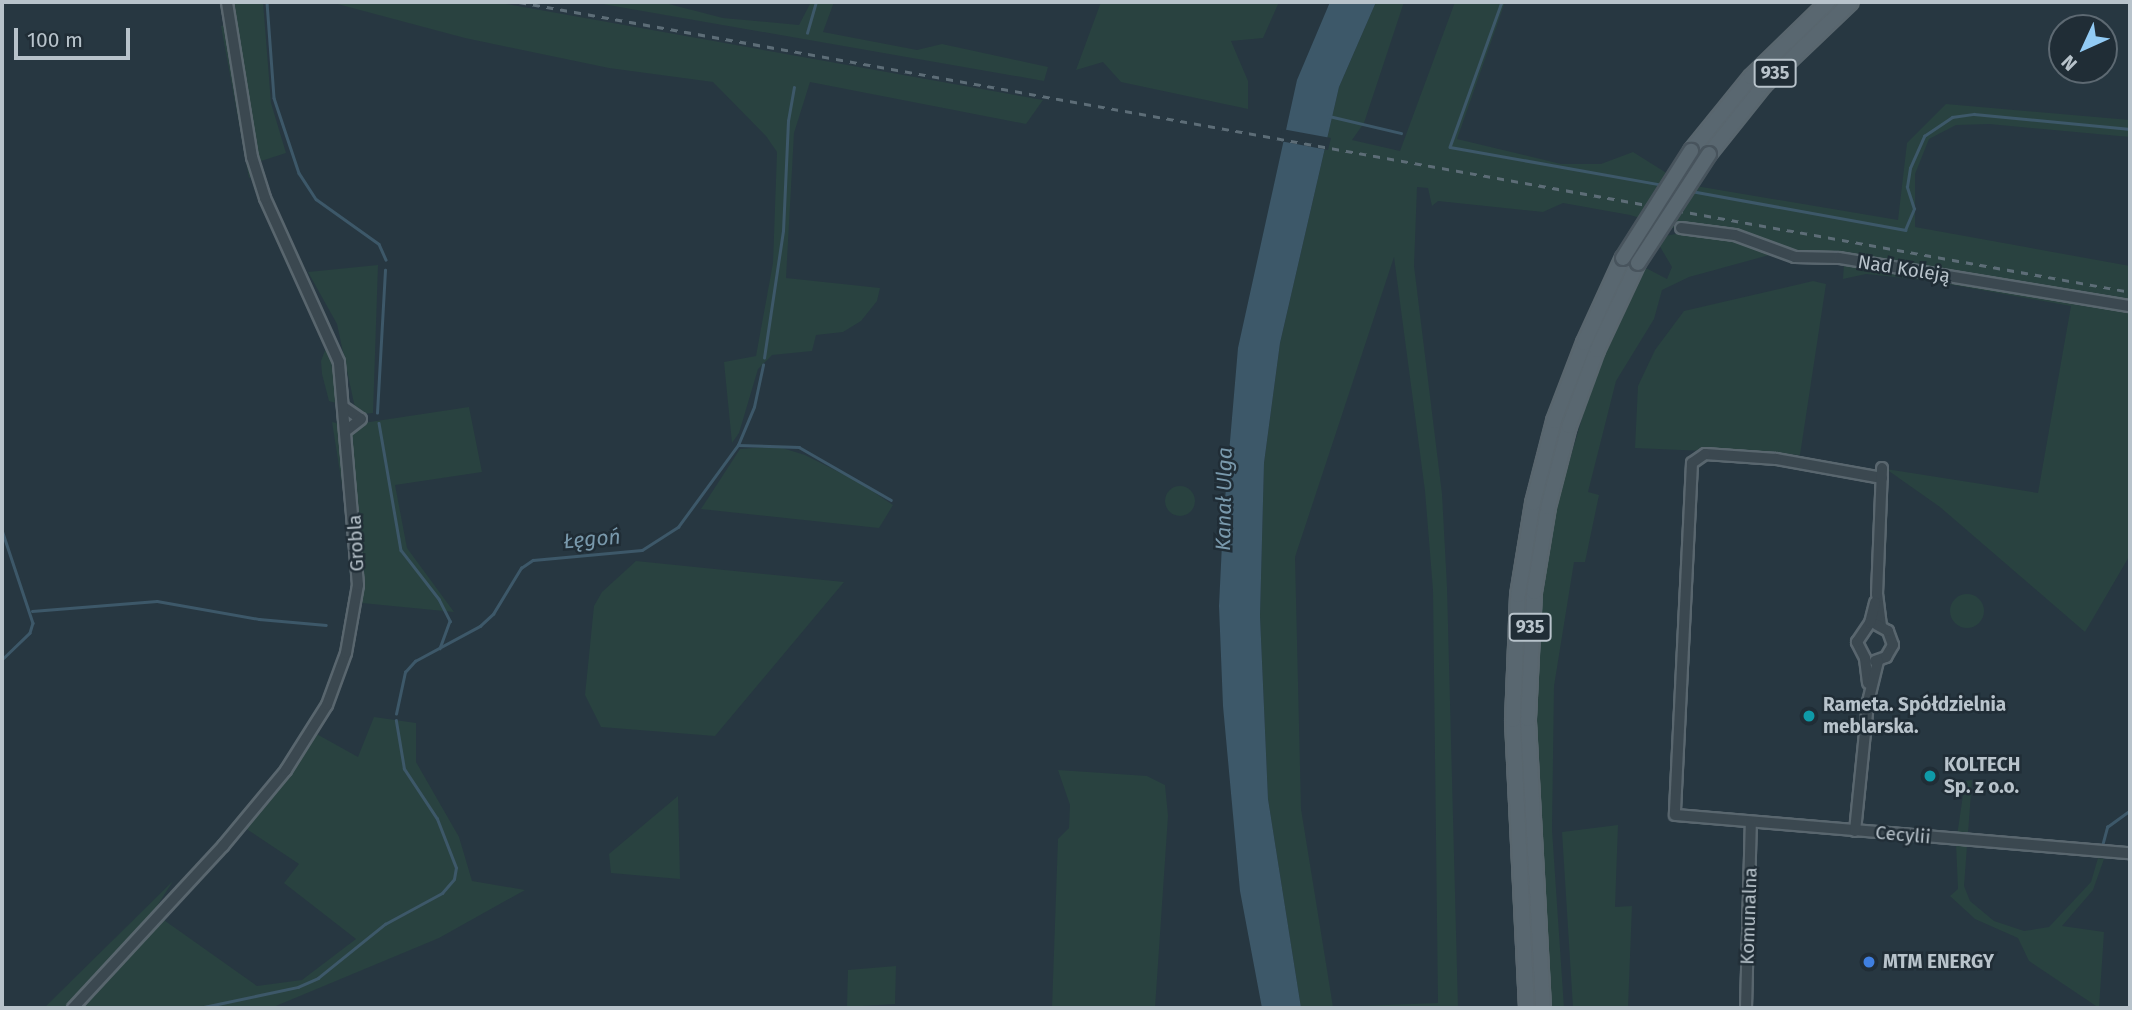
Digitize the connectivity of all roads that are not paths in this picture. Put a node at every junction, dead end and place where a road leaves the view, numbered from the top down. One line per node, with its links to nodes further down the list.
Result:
1 (227, 2): 16 (street, Grobla)
2 (1828, 2): 5 (main road, 935, bridge)
3 (1851, 2): 5 (main road, 935, bridge)
4 (1681, 228): 6 (street, Nad Koleją)
5 (1630, 261): 17 (main road, 935); 18 (main road, 935)
6 (2130, 306)
7 (1877, 594): 8 (street); 9 (street); 13 (street, Cecylii)
8 (1867, 626): 9 (street); 10 (street)
9 (1881, 626): 11 (street)
10 (1865, 659): 11 (street); 12 (street)
11 (1878, 661): 12 (street)
12 (1868, 702): 14 (street)
13 (1752, 823): 14 (street, Cecylii); 19 (street, Komunalna)
14 (1855, 831): 15 (street, Cecylii)
15 (2130, 853)
16 (73, 1008)
17 (1527, 1008)
18 (1543, 1008)
19 (1746, 1008)

